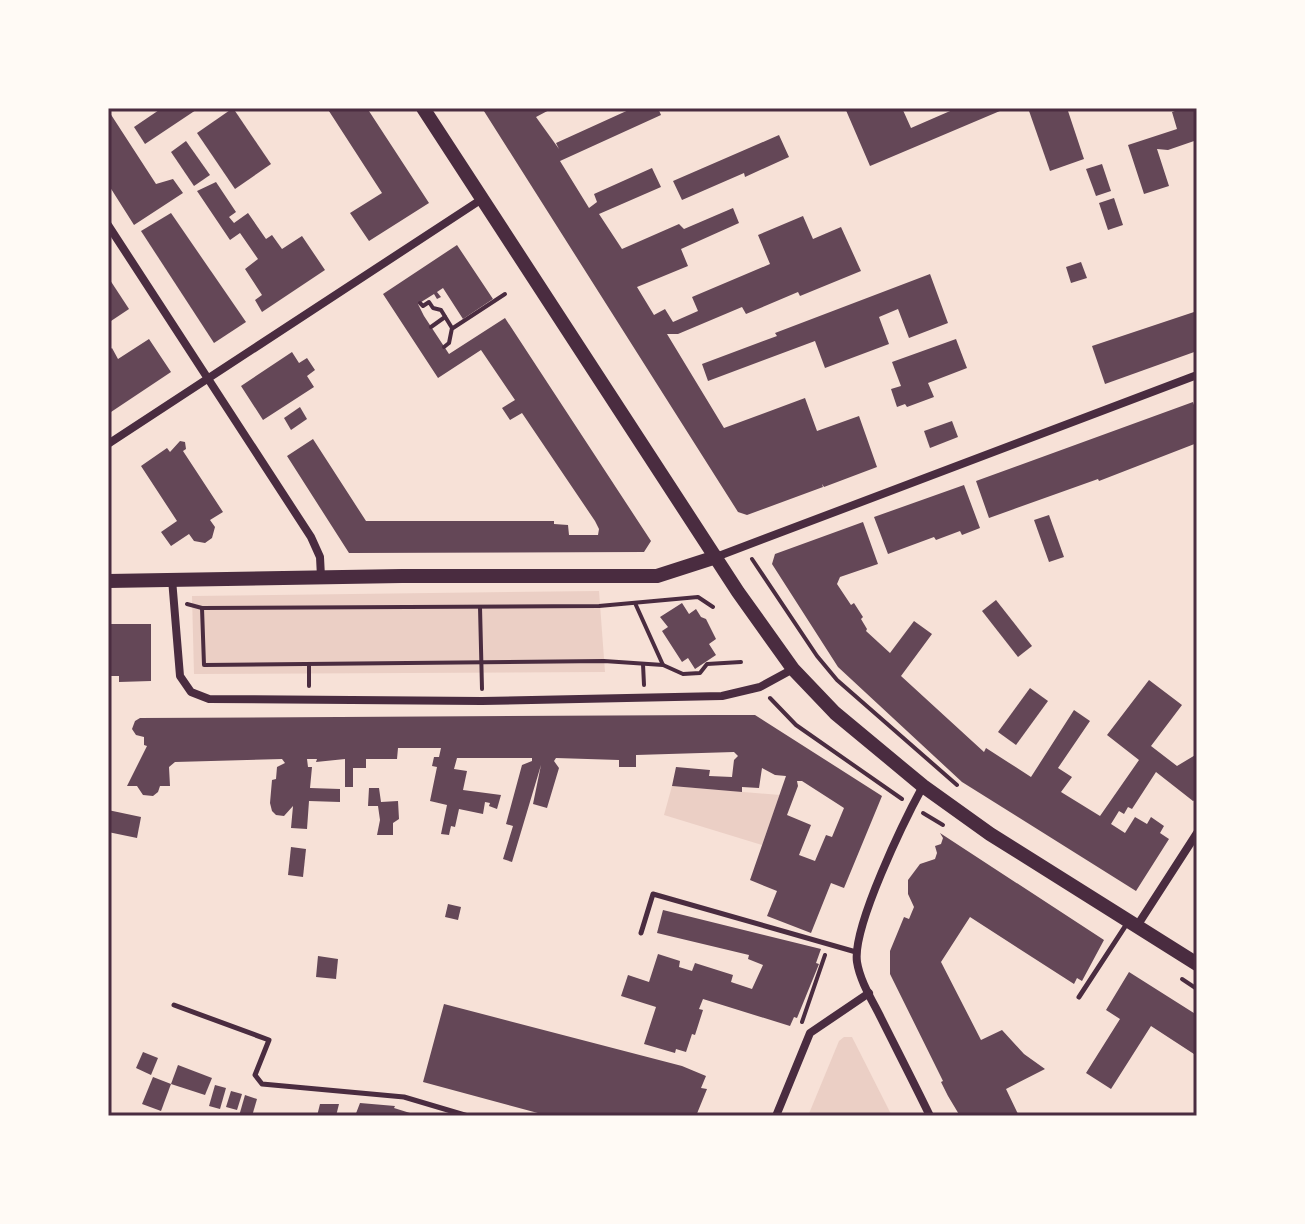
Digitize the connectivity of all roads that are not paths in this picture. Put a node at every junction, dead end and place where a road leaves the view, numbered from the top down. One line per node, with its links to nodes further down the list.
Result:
1 (423, 108): 2 (main road)
2 (482, 199): 5 (street); 7 (main road)
3 (108, 225): 5 (street)
4 (1197, 375): 7 (street)
5 (208, 378): 6 (street); 8 (street)
6 (108, 444)
7 (716, 557): 8 (main road); 11 (main road)
8 (321, 577): 9 (main road)
9 (172, 579): 10 (main road); 11 (street)
10 (108, 581)
11 (793, 669): 12 (main road)
12 (923, 786): 14 (main road); 16 (street)
13 (1197, 833): 14 (street)
14 (1133, 923): 17 (main road); 19 (lane)
15 (641, 933): 16 (lane)
16 (856, 952): 18 (street)
17 (1197, 964)
18 (869, 993): 22 (street); 23 (street)
19 (1079, 997)
20 (174, 1005): 21 (lane)
21 (468, 1116)
22 (776, 1116)
23 (930, 1116)

